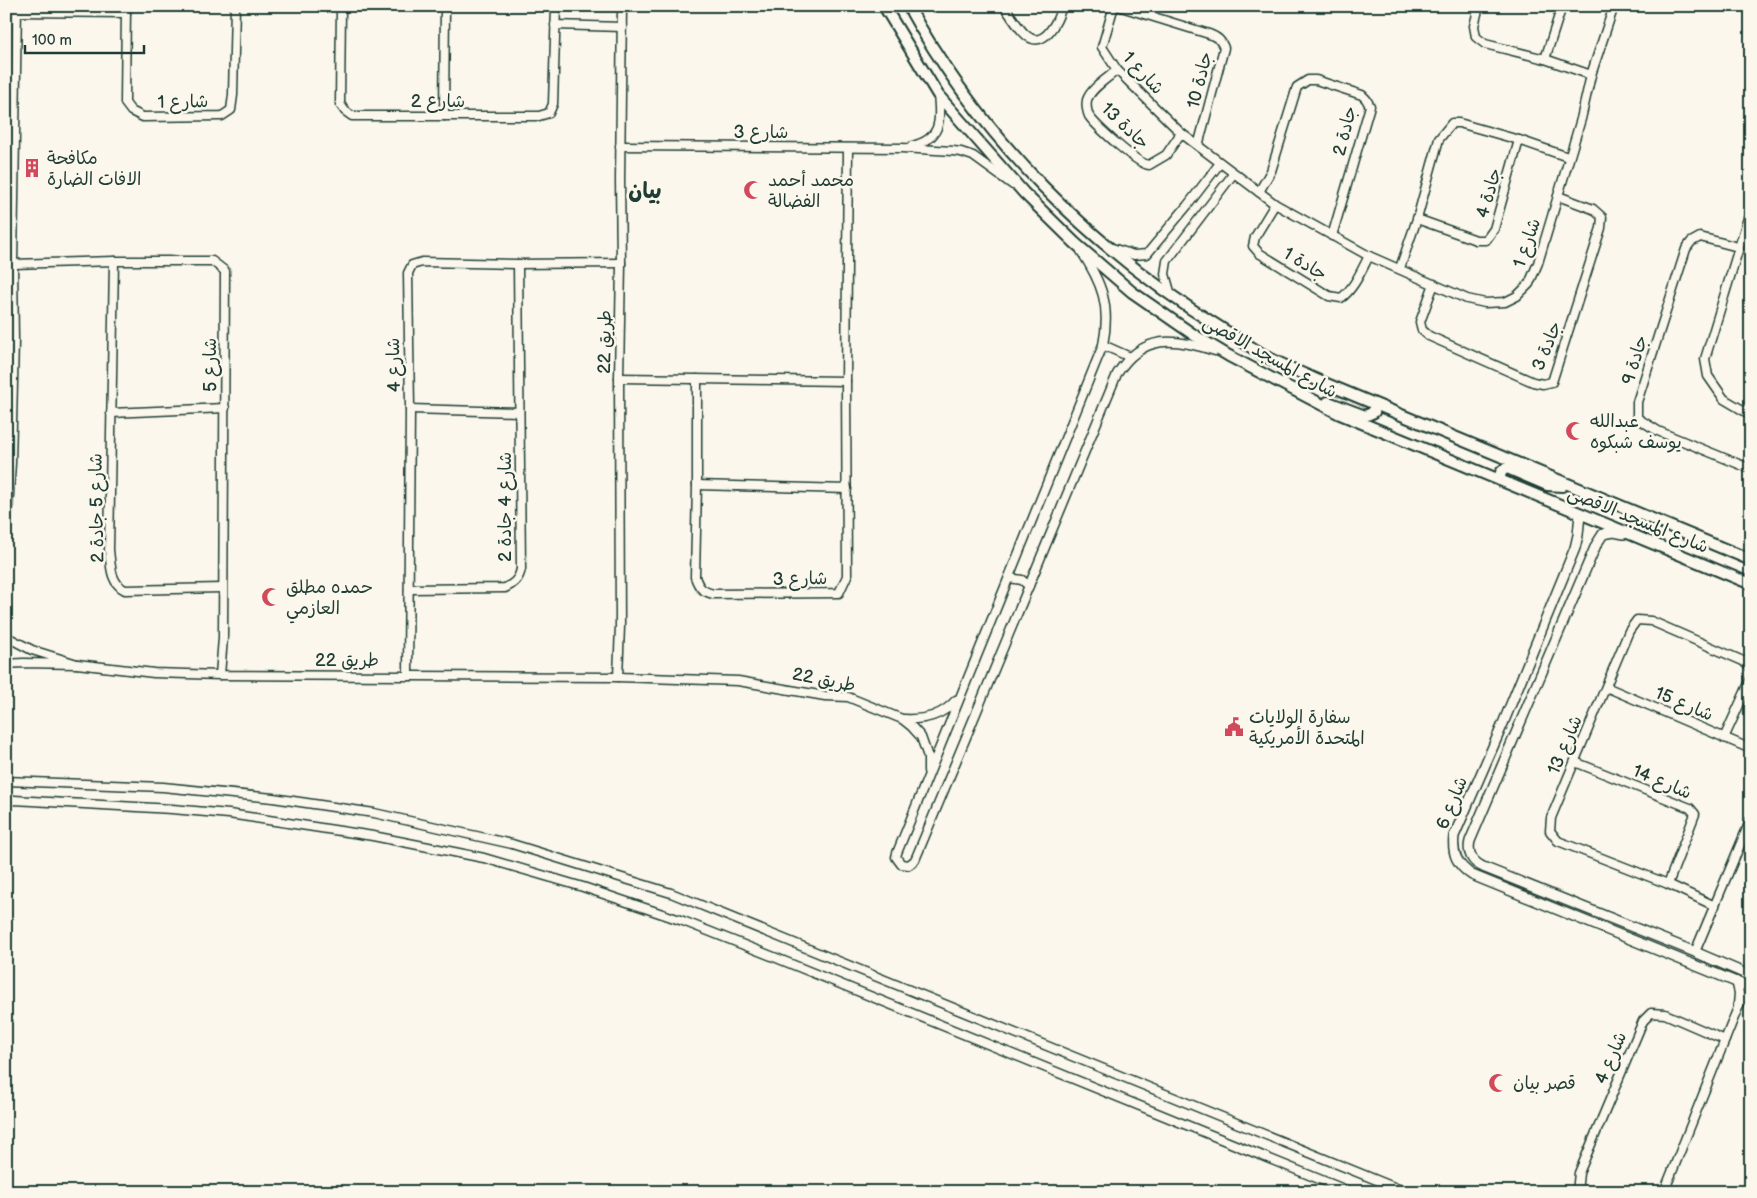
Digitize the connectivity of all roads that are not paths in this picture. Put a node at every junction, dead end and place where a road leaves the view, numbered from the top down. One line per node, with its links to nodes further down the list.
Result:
1 (235, 6): 16 (street, شارع 1)
2 (341, 6): 25 (street, شارع 2)
3 (445, 6): 25 (street)
4 (556, 6): 17 (street, شارع 2)
5 (622, 6): 18 (street, طريق 22)
6 (884, 6): 20 (main road, شارع المسجد الاقصى)
7 (908, 6): 19 (main road, شارع المسجد الاقصى)
8 (1004, 6): 9 (street)
9 (1062, 6)
10 (1114, 6): 22 (street, شارع 1)
11 (1118, 6): 29 (street, جادة 10)
12 (1479, 6): 21 (street)
13 (1562, 6): 21 (street)
14 (1614, 6): 23 (street, شارع 1)
15 (17, 9): 16 (street, شارع 1); 35 (street)
16 (126, 10)
17 (555, 25): 18 (street); 25 (street, شارع 2)
18 (622, 27): 28 (street, طريق 22)
19 (922, 32): 20 (main road); 45 (main road, شارع المسجد الاقصى)
20 (904, 39): 24 (main road, شارع المسجد الاقصى)
21 (1545, 59): 23 (street)
22 (1117, 70): 26 (street, شارع 1); 26 (street, جادة 13)
23 (1591, 75): 32 (street, شارع 1)
24 (938, 95): 31 (street, شارع 3); 37 (main road, شارع المسجد الاقصى)
25 (444, 116)
26 (1181, 133): 29 (street, شارع 1)
27 (1520, 140): 32 (street); 41 (street); 41 (street, جادة 4)
28 (620, 146): 30 (street, شارع 3); 49 (street, طريق 22)
29 (1198, 146): 33 (street, شارع 1)
30 (848, 148): 31 (street, شارع 3); 61 (street, شارع 3)
31 (902, 148): 37 (street, شارع 3)
32 (1568, 157): 38 (street, شارع 1)
33 (1220, 163): 34 (street, شارع 1); 45 (street)
34 (1234, 174): 36 (street, شارع 1); 54 (street)
35 (10, 175): 50 (street)
36 (1259, 192): 39 (street, شارع 1); 43 (street, جادة 2)
37 (1024, 193): 44 (main road, شارع المسجد الاقصى)
38 (1558, 196): 53 (street, شارع 1); 53 (street, جادة 3)
39 (1275, 204): 43 (street, شارع 1); 47 (street, جادة 1)
40 (1751, 208): 42 (street)
41 (1417, 219): 52 (street)
42 (1748, 226): 46 (street)
43 (1332, 236): 47 (street, شارع 1)
44 (1075, 243): 56 (street); 57 (main road, شارع المسجد الاقصى)
45 (1109, 247): 54 (main road, شارع المسجد الاقصى)
46 (1738, 247): 68 (street); 69 (street, جادة 9)
47 (1369, 256): 52 (street, شارع 1)
48 (114, 261): 50 (street, شارع 5); 64 (street, شارع 5); 67 (street, شارع 5 جادة 2)
49 (621, 263): 51 (street, شارع 4); 59 (street, طريق 22)
50 (13, 264): 55 (street)
51 (518, 264): 65 (street, شارع 4); 66 (street, شارع 4 جادة 2)
52 (1400, 268): 53 (street, شارع 1)
53 (1434, 284)
54 (1171, 295): 63 (main road, شارع المسجد الاقصى)
55 (10, 341): 75 (street)
56 (1103, 345): 58 (street); 81 (street)
57 (1229, 356): 58 (street); 62 (main road, شارع المسجد الاقصى)
58 (1130, 357): 83 (street)
59 (619, 378): 60 (street); 93 (street, طريق 22)
60 (697, 379): 61 (street); 71 (street, شارع 3)
61 (846, 381): 73 (street, شارع 3)
62 (1320, 404): 63 (main road); 70 (main road, شارع المسجد الاقصى)
63 (1374, 405): 72 (main road, شارع المسجد الاقصى)
64 (225, 408): 67 (street); 84 (street, شارع 5)
65 (410, 409): 66 (street); 85 (street, شارع 4)
66 (519, 412): 85 (street, شارع 4 جادة 2)
67 (111, 413): 84 (street, شارع 5 جادة 2)
68 (1751, 415)
69 (1751, 469)
70 (1500, 480): 72 (main road); 74 (main road, شارع المسجد الاقصى)
71 (697, 485): 73 (street); 73 (street, شارع 3)
72 (1571, 486): 78 (main road, شارع المسجد الاقصى)
73 (847, 489)
74 (1580, 514): 76 (main road, شارع المسجد الاقصى); 79 (street, شارع 6)
75 (7, 525): 77 (street)
76 (1637, 537): 80 (street, شارع 6); 82 (main road, شارع المسجد الاقصى)
77 (6, 540)
78 (1751, 560)
79 (1569, 563): 80 (street); 107 (street, شارع 6)
80 (1586, 569): 105 (street, شارع 6)
81 (1009, 578): 83 (street); 96 (street)
82 (1751, 584)
83 (1029, 586): 101 (street)
84 (222, 588): 91 (street, شارع 5)
85 (409, 589): 92 (street, شارع 4)
86 (7, 635): 87 (street); 89 (street, طريق 22)
87 (6, 650)
88 (6, 664): 89 (street, طريق 22)
89 (77, 664): 91 (street, طريق 22)
90 (1751, 668): 95 (street, شارع 13)
91 (220, 675): 92 (street, طريق 22)
92 (408, 676): 93 (street, طريق 22)
93 (618, 677): 97 (street, طريق 22)
94 (1751, 679): 98 (street)
95 (1606, 687): 98 (street, شارع 15); 100 (street, شارع 13)
96 (962, 692): 97 (street, طريق 22); 101 (street)
97 (902, 719): 101 (street, طريق 22)
98 (1724, 738): 99 (street, شارع 15)
99 (1751, 749)
100 (1575, 762): 106 (street, شارع 13); 106 (street, شارع 14)
101 (926, 780)
102 (6, 781): 117 (street)
103 (6, 802): 116 (street)
104 (1751, 819): 108 (street)
105 (1513, 878): 107 (street); 109 (street, شارع 6)
106 (1668, 884): 108 (street, شارع 13)
107 (1508, 889): 111 (street, شارع 6)
108 (1714, 906): 109 (street)
109 (1695, 952): 110 (street, شارع 6)
110 (1751, 976)
111 (1736, 981): 112 (street, شارع 6); 114 (street)
112 (1751, 988)
113 (1751, 994): 114 (street)
114 (1737, 1010): 115 (street)
115 (1725, 1040): 118 (street, شارع 4); 119 (street)
116 (1351, 1192)
117 (1406, 1192)
118 (1577, 1192)
119 (1664, 1192)

